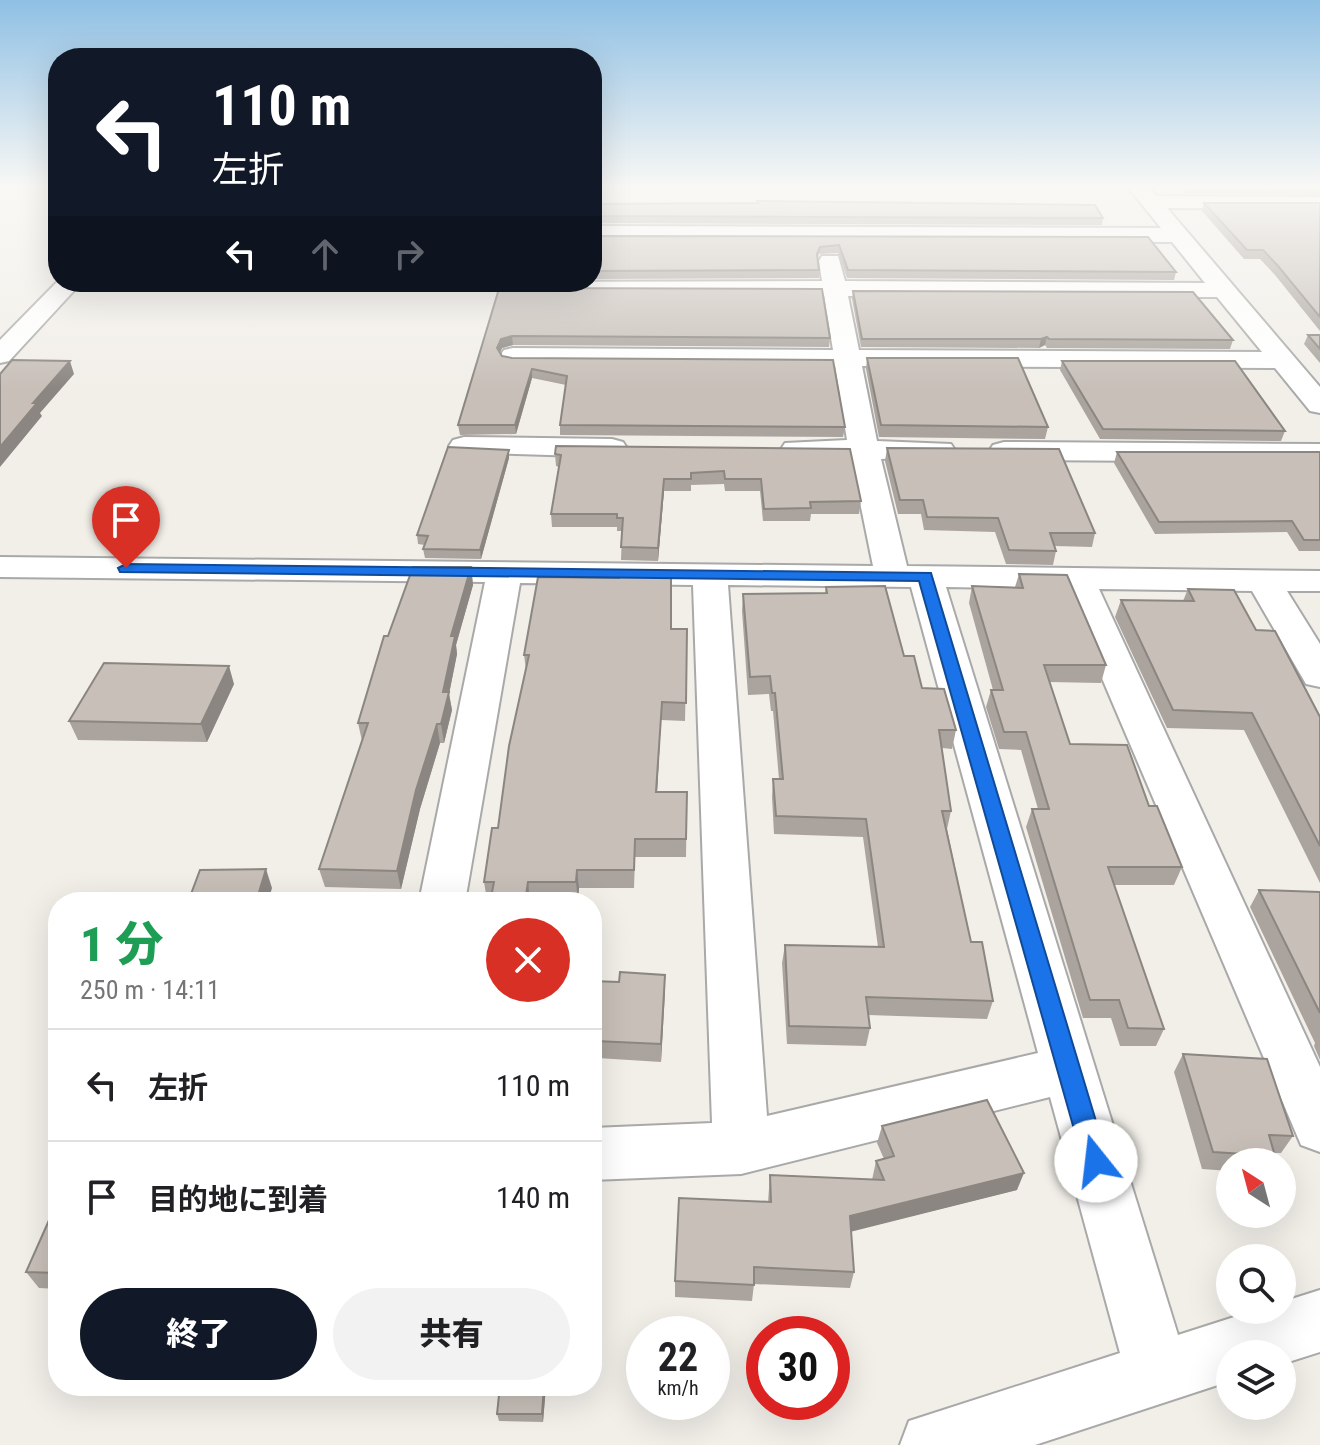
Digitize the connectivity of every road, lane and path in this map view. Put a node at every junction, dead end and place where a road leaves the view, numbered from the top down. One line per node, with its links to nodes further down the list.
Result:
1 (828, 253): 4 (street)
2 (1201, 253): 5 (street)
3 (602, 287): 4 (street)
4 (836, 288): 5 (street); 9 (street)
5 (1225, 290): 10 (street)
6 (60, 292): 7 (street)
7 (0, 355)
8 (513, 356): 9 (street)
9 (849, 357): 10 (street); 15 (street)
10 (1283, 360): 11 (street)
11 (1320, 405)
12 (464, 446): 13 (street)
13 (640, 448)
14 (768, 449): 15 (street)
15 (864, 450): 16 (street); 20 (street)
16 (1320, 453)
17 (0, 567): 18 (street)
18 (504, 573): 19 (street); 25 (street)
19 (710, 574): 20 (street); 28 (street)
20 (909, 576): 21 (street); 26 (street)
21 (1077, 578): 22 (street); 27 (street)
22 (1263, 580): 23 (street); 24 (street)
23 (1320, 581)
24 (1320, 675)
25 (444, 892)
26 (1069, 1069): 28 (street); 31 (street)
27 (1320, 1127)
28 (741, 1148): 29 (street)
29 (602, 1154)
30 (1320, 1321): 31 (street)
31 (1158, 1375): 32 (street)
32 (933, 1445)

